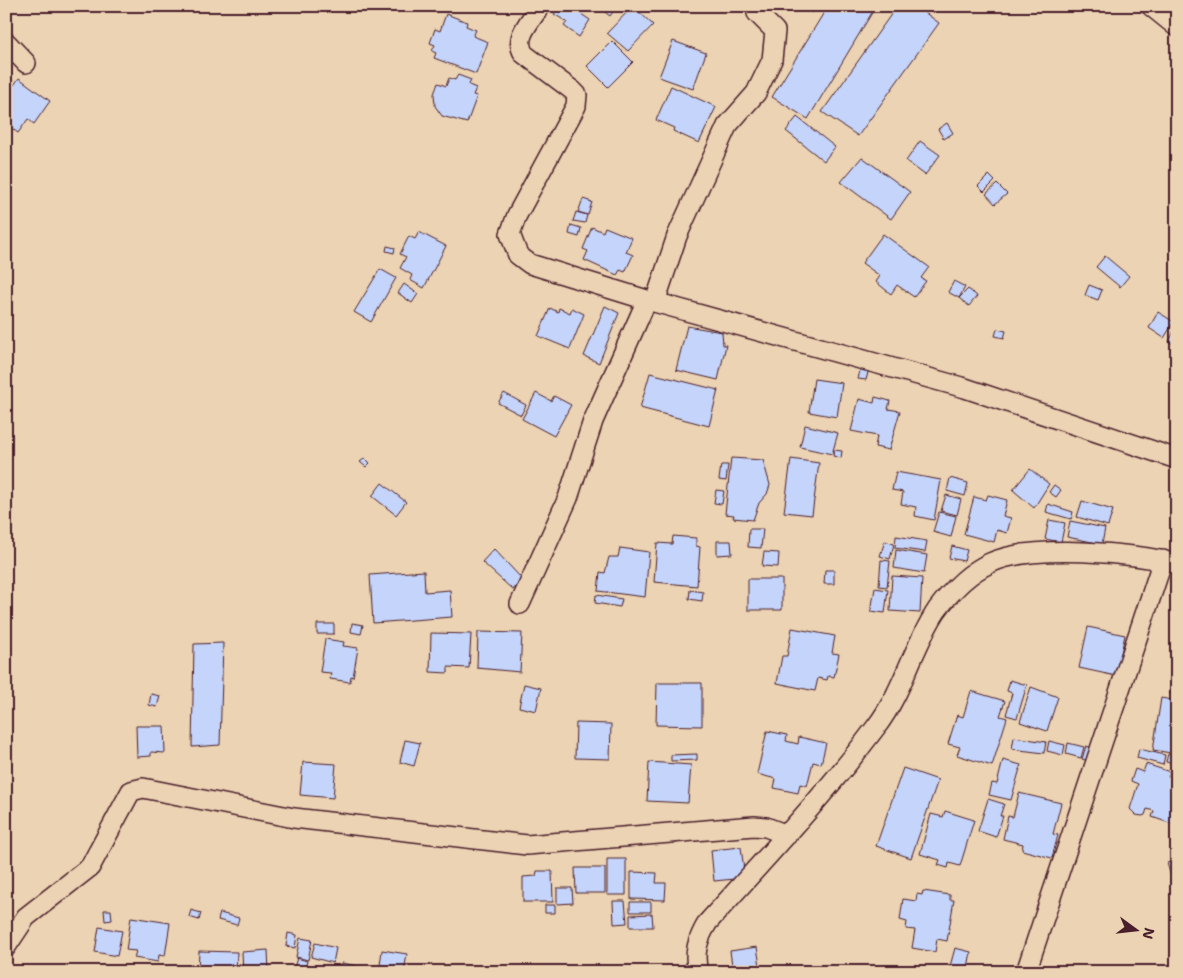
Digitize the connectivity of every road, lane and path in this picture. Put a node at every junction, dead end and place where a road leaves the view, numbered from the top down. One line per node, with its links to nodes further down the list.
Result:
1 (540, 6): 7 (street)
2 (759, 6): 7 (street)
3 (1151, 6): 4 (street)
4 (1177, 27)
5 (6, 42): 6 (street)
6 (26, 63)
7 (651, 301): 8 (street); 10 (street)
8 (1177, 460)
9 (1170, 562): 11 (street); 14 (street)
10 (520, 604)
11 (787, 835): 12 (street); 13 (street)
12 (6, 947)
13 (698, 972)
14 (1026, 972)

